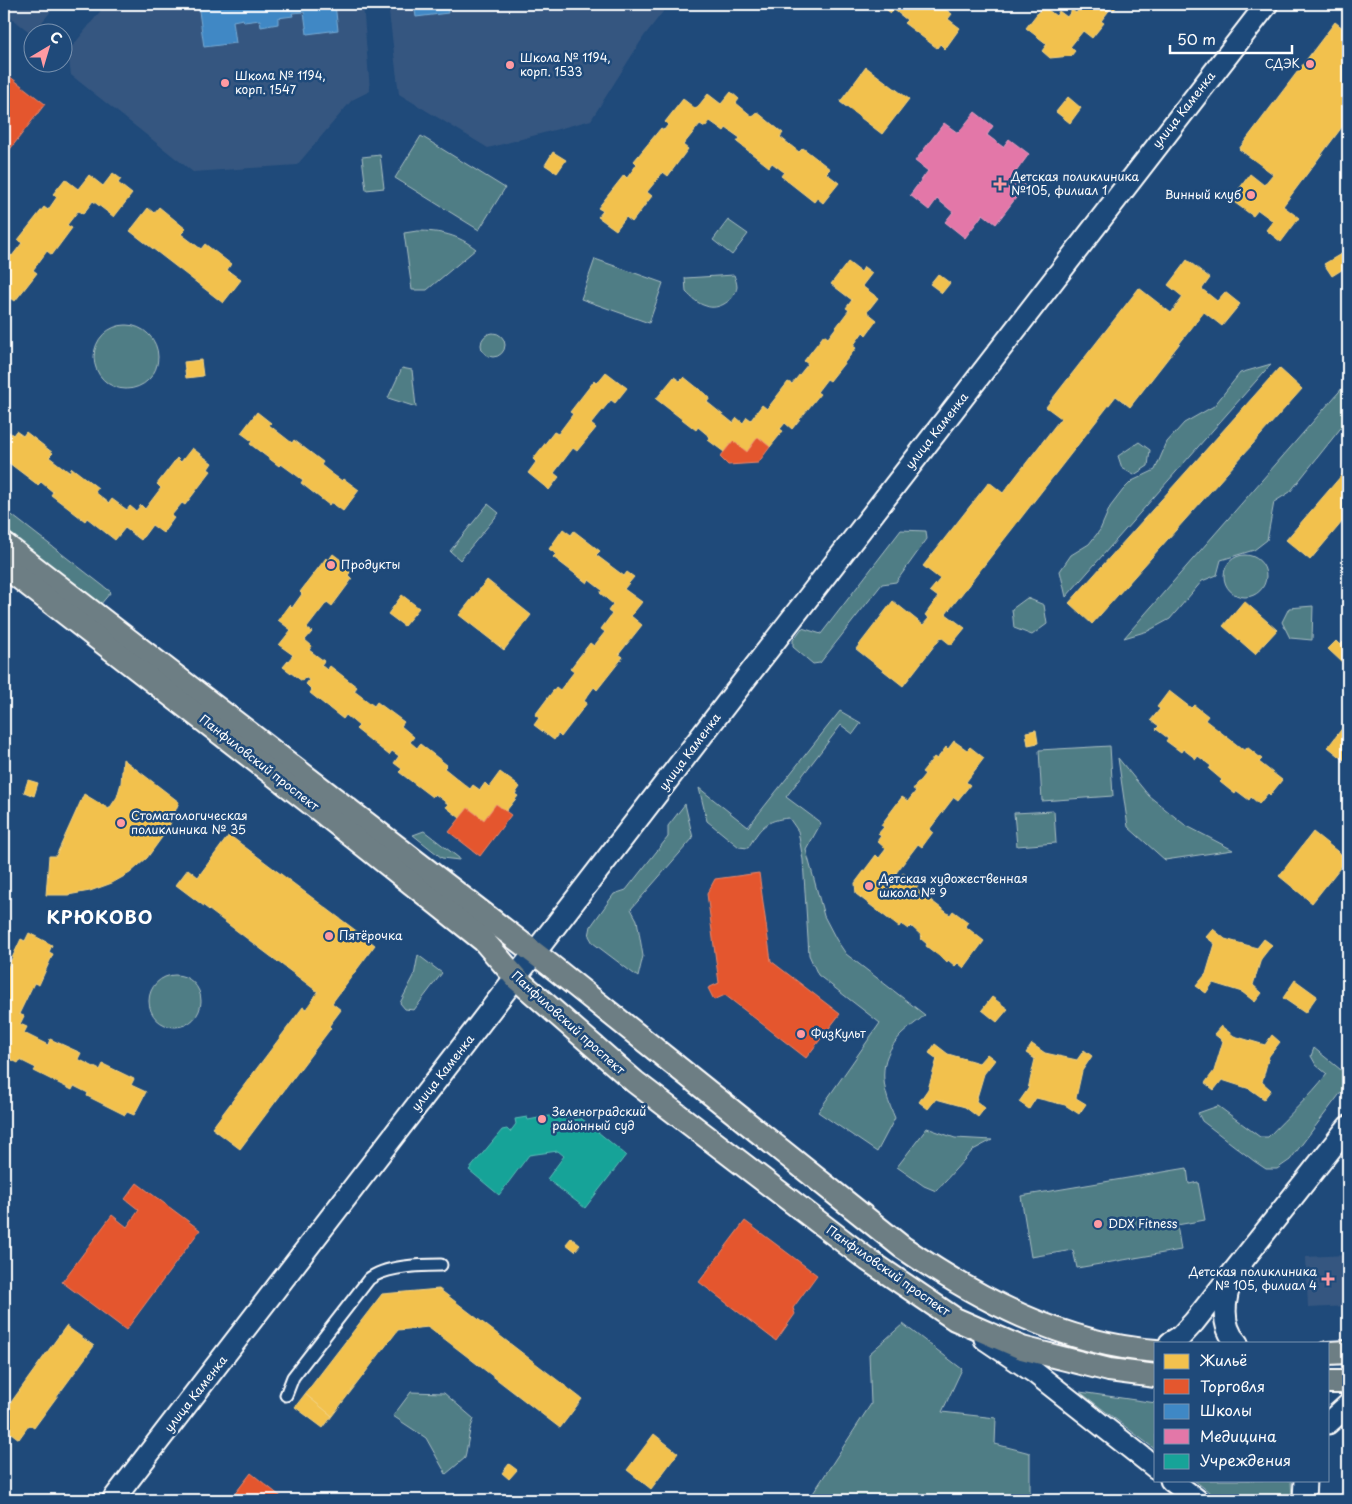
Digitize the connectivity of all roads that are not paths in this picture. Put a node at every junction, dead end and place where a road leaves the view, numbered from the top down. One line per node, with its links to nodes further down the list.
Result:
1 (1267, 4): 5 (main road, улица Каменка)
2 (4, 544): 4 (main road, Панфиловский проспект)
3 (4, 566): 4 (main road, Панфиловский проспект)
4 (128, 650): 5 (main road, Панфиловский проспект); 6 (main road, Панфиловский проспект)
5 (536, 954): 6 (main road, улица Каменка); 13 (main road, Панфиловский проспект)
6 (517, 979): 10 (main road, Панфиловский проспект); 25 (main road, улица Каменка)
7 (1348, 1127): 9 (main road)
8 (441, 1265): 19 (street)
9 (1237, 1266): 11 (main road); 12 (main road)
10 (956, 1319): 16 (main road, Панфиловский проспект); 22 (main road)
11 (1172, 1342)
12 (1236, 1342)
13 (1153, 1350)
14 (1348, 1352): 15 (main road)
15 (1330, 1353)
16 (1154, 1376)
17 (1330, 1382): 18 (main road)
18 (1348, 1382)
19 (286, 1395)
20 (1348, 1404): 21 (main road)
21 (1330, 1422)
22 (1154, 1466)
23 (1174, 1482): 26 (main road)
24 (1305, 1482): 27 (main road)
25 (113, 1500)
26 (1197, 1500)
27 (1304, 1500)

